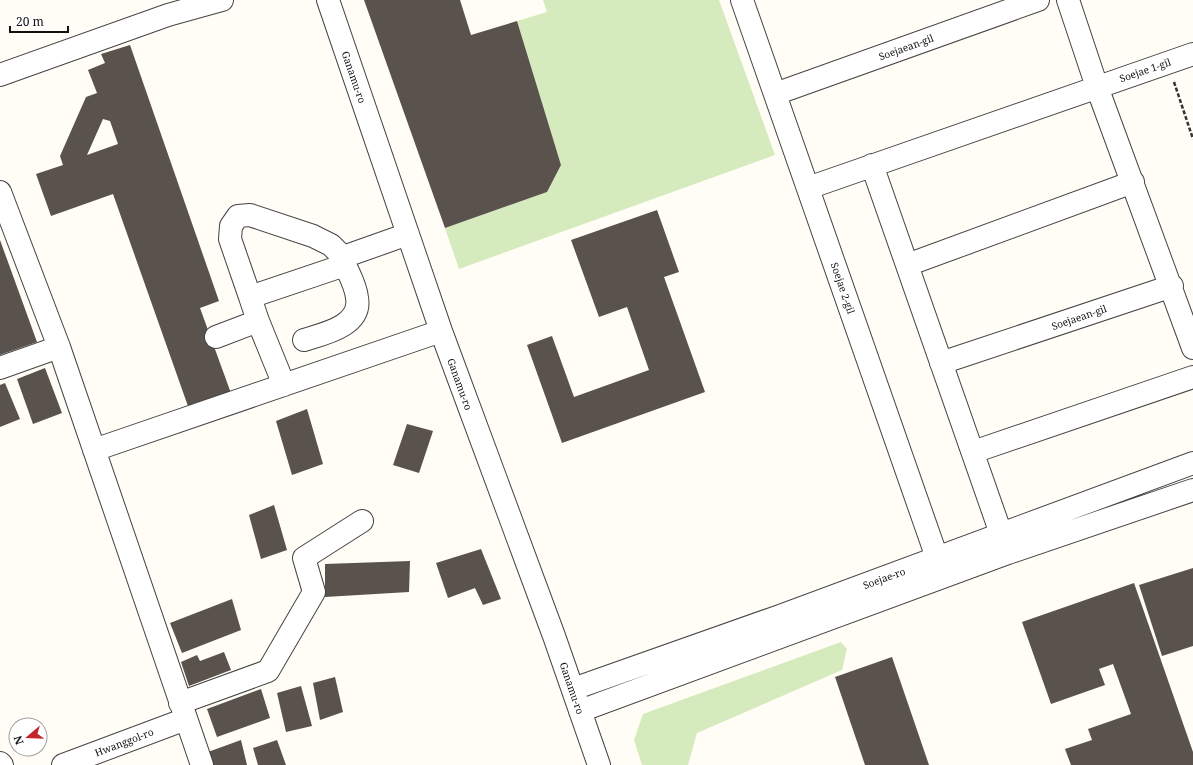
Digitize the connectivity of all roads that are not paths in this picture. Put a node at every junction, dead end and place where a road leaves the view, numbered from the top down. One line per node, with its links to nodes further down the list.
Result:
1 (222, 0): 7 (street)
2 (328, 0): 14 (street, Ganamu-ro)
3 (1038, 0): 9 (street, Soejaean-gil)
4 (1068, 0): 8 (street)
5 (746, 1): 9 (street, Soejae 2-gil)
6 (1193, 54): 8 (street, Soejae 1-gil)
7 (0, 75)
8 (1097, 87): 10 (street); 11 (street)
9 (775, 94): 12 (street, Soejae 2-gil)
10 (872, 165): 12 (street); 16 (street)
11 (1133, 182): 16 (street); 17 (street)
12 (808, 188): 35 (street, Soejae 2-gil)
13 (0, 192): 23 (street)
14 (408, 234): 15 (street); 20 (street, Ganamu-ro)
15 (344, 261): 18 (street); 18 (street); 22 (street)
16 (907, 264): 25 (street)
17 (1172, 286): 24 (street); 25 (street, Soejaean-gil)
18 (250, 297): 19 (street)
19 (258, 321): 21 (street); 28 (street)
20 (441, 332): 28 (street); 36 (street, Ganamu-ro)
21 (216, 337)
22 (304, 340)
23 (59, 347): 26 (street); 29 (street)
24 (1193, 348)
25 (941, 363): 30 (street)
26 (0, 368)
27 (1193, 377): 30 (street)
28 (284, 385): 29 (street)
29 (94, 450): 37 (street)
30 (973, 452): 34 (street)
31 (1193, 463): 34 (street)
32 (1193, 490): 34 (street)
33 (362, 521): 37 (street, Hwanggol-ro)
34 (1005, 544): 35 (street)
35 (941, 567): 36 (street, Soejae-ro); 38 (street)
36 (573, 689): 38 (street, Ganamu-ro)
37 (183, 711): 39 (street, Hwanggol-ro); 40 (street)
38 (580, 712): 41 (street, Ganamu-ro)
39 (62, 765)
40 (202, 765)
41 (599, 765)

